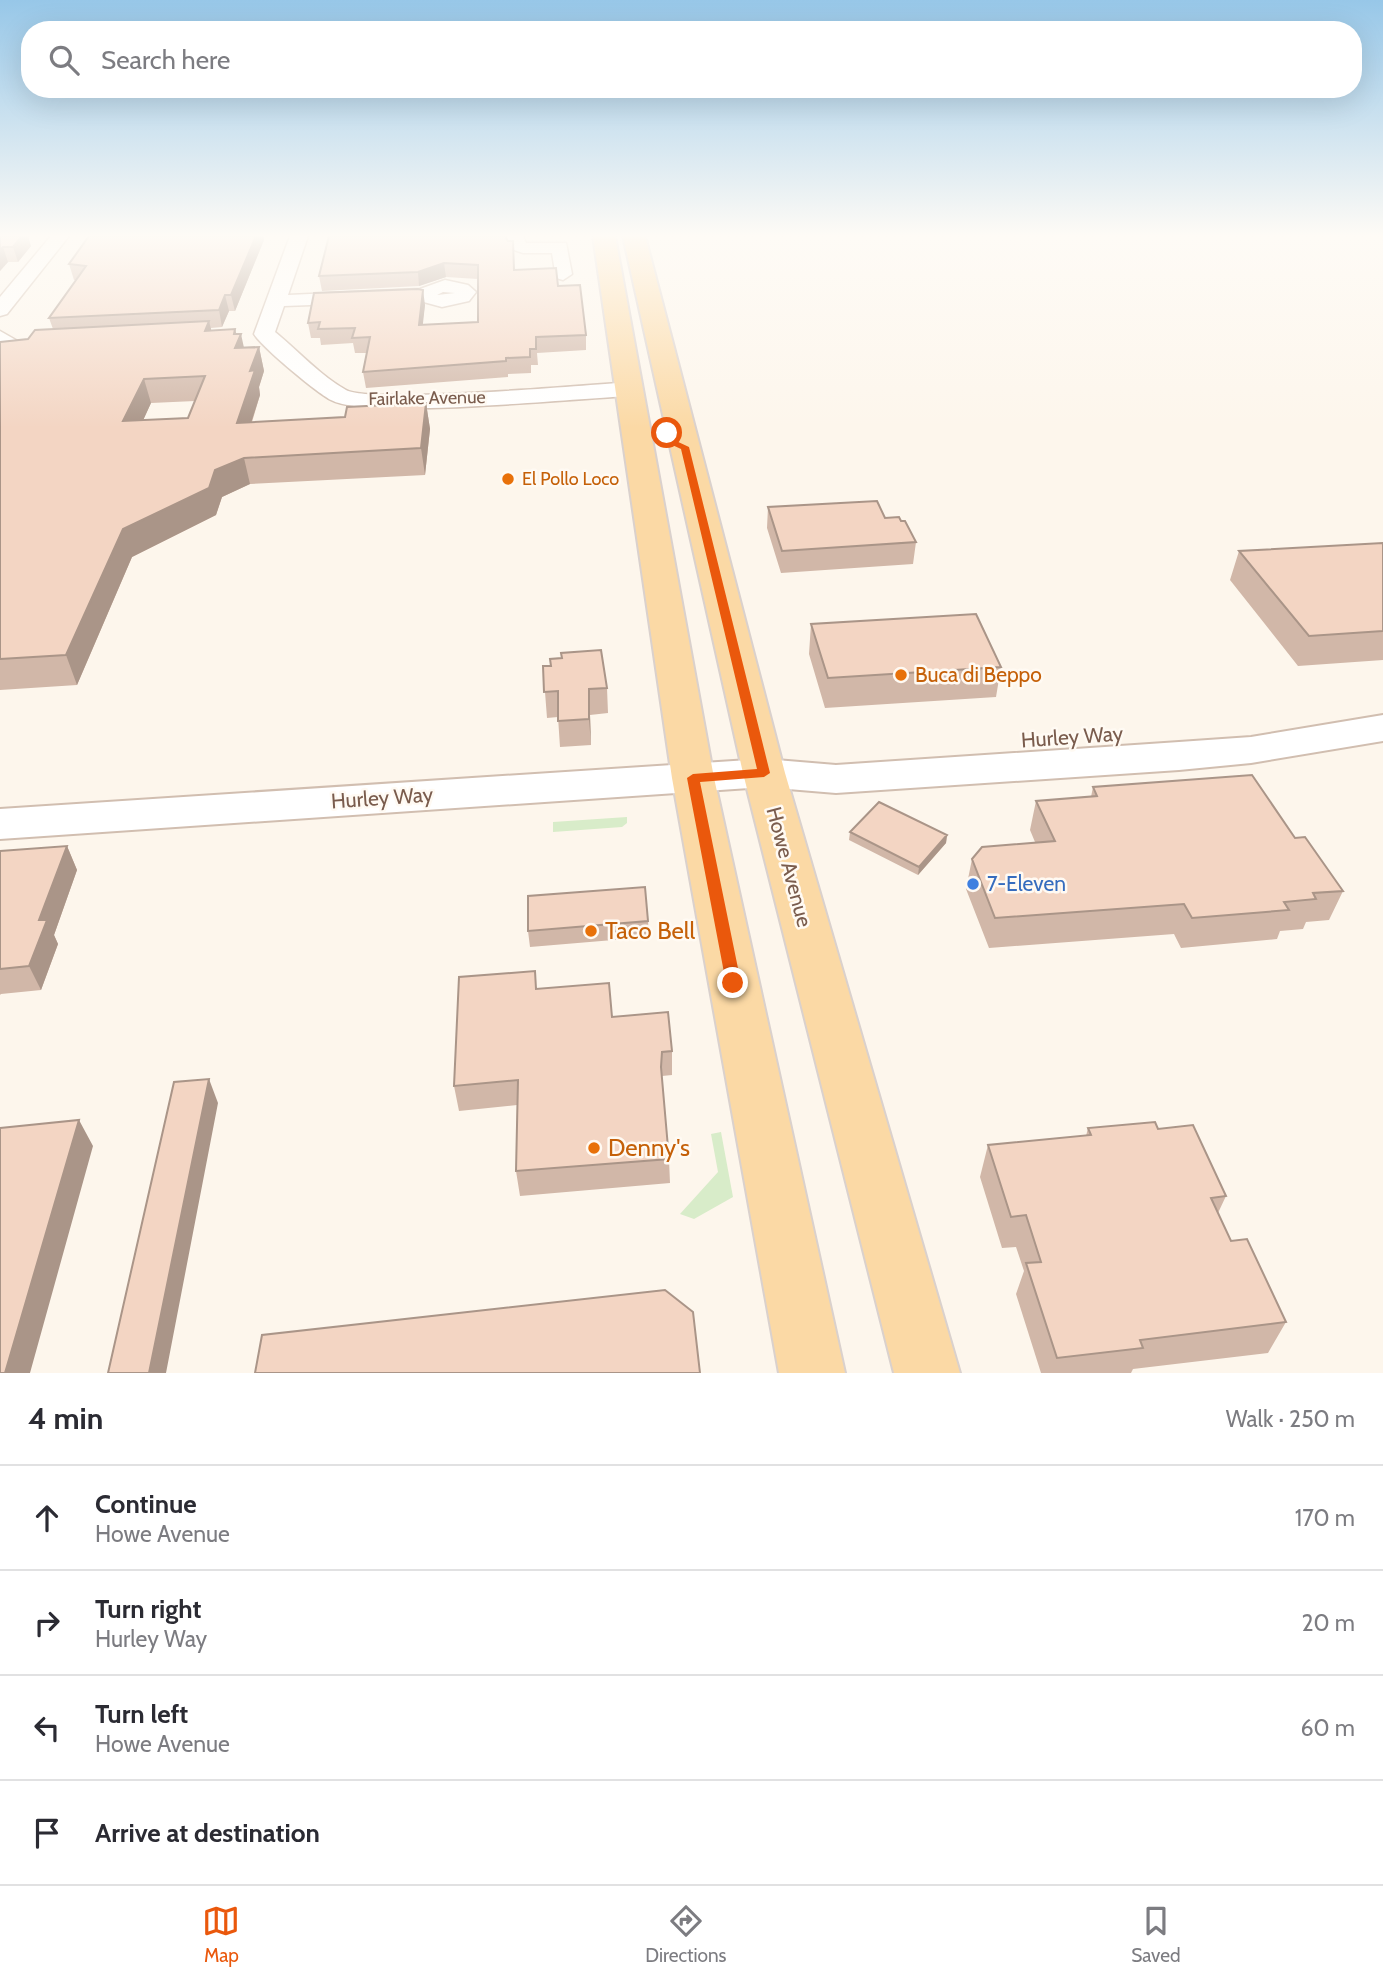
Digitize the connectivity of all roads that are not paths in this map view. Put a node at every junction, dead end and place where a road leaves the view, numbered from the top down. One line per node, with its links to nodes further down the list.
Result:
1 (299, 300): 5 (street)
2 (433, 300): 6 (street)
3 (615, 300): 9 (main road)
4 (648, 300): 10 (main road, Howe Avenue)
5 (276, 301): 7 (street)
6 (453, 310)
7 (264, 334): 8 (street); 9 (street, Fairlake Avenue)
8 (239, 335)
9 (631, 389): 10 (main road); 13 (main road)
10 (685, 447): 12 (main road, Howe Avenue)
11 (1383, 725): 12 (street, Hurley Way)
12 (764, 773): 13 (street, Hurley Way); 16 (main road, Howe Avenue)
13 (693, 778): 14 (street, Hurley Way); 15 (main road)
14 (0, 824)
15 (812, 1373)
16 (927, 1373)

